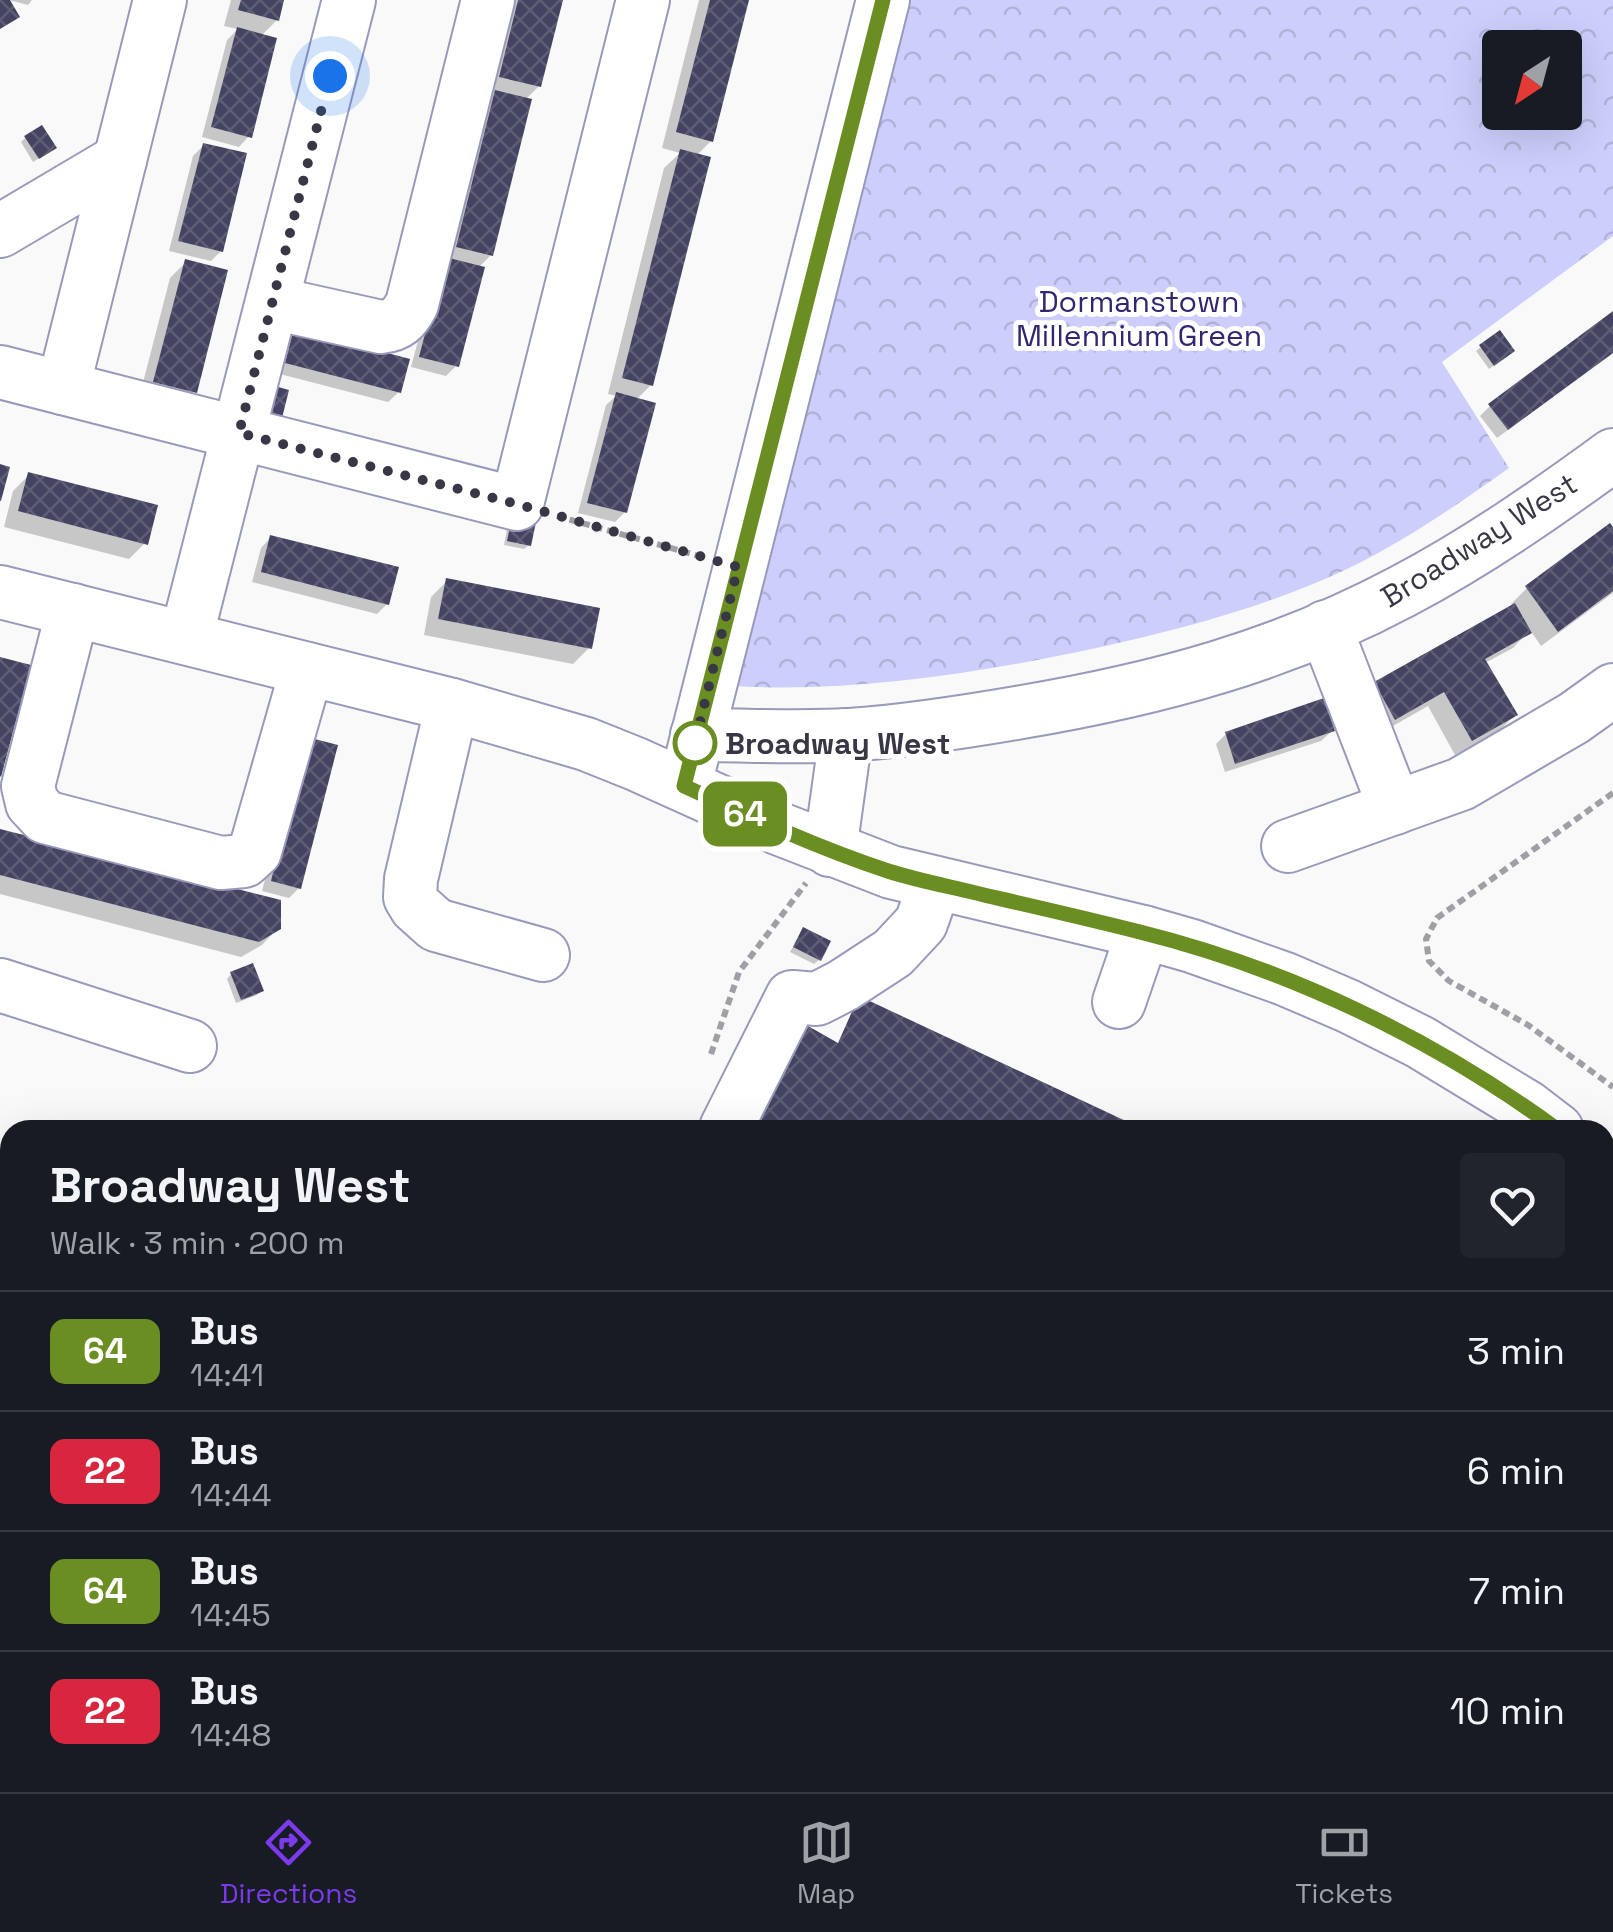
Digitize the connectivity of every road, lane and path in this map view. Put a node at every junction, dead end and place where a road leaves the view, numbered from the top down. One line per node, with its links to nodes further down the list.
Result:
1 (160, 0): 6 (street)
2 (349, 0): 8 (street)
3 (643, 0): 13 (street)
4 (883, 0): 14 (street)
5 (484, 1): 8 (street)
6 (120, 160): 7 (street); 10 (street)
7 (0, 231)
8 (273, 303): 11 (street)
9 (0, 372): 10 (street)
10 (64, 388): 11 (street)
11 (239, 433): 13 (street); 18 (street)
12 (1613, 455): 17 (street, Broadway West)
13 (517, 504): 14 (path)
14 (738, 567): 22 (street)
15 (0, 592): 16 (street)
16 (73, 610): 18 (street); 19 (street)
17 (1325, 628): 23 (street, Broadway West); 26 (street)
18 (186, 638): 19 (street)
19 (307, 669): 21 (street)
20 (1613, 690): 26 (street)
21 (452, 705): 24 (street); 31 (street)
22 (697, 735): 23 (street, Broadway West); 24 (street)
23 (846, 735): 28 (street)
24 (684, 786): 28 (street)
25 (1613, 793): 35 (path)
26 (1395, 808): 27 (street)
27 (1288, 846)
28 (830, 850): 29 (street)
29 (935, 884): 30 (street); 36 (street)
30 (1143, 932): 33 (street); 37 (street)
31 (543, 956)
32 (0, 985): 34 (street)
33 (1119, 1002)
34 (190, 1046)
35 (1613, 1086)
36 (730, 1120)
37 (1545, 1120)

